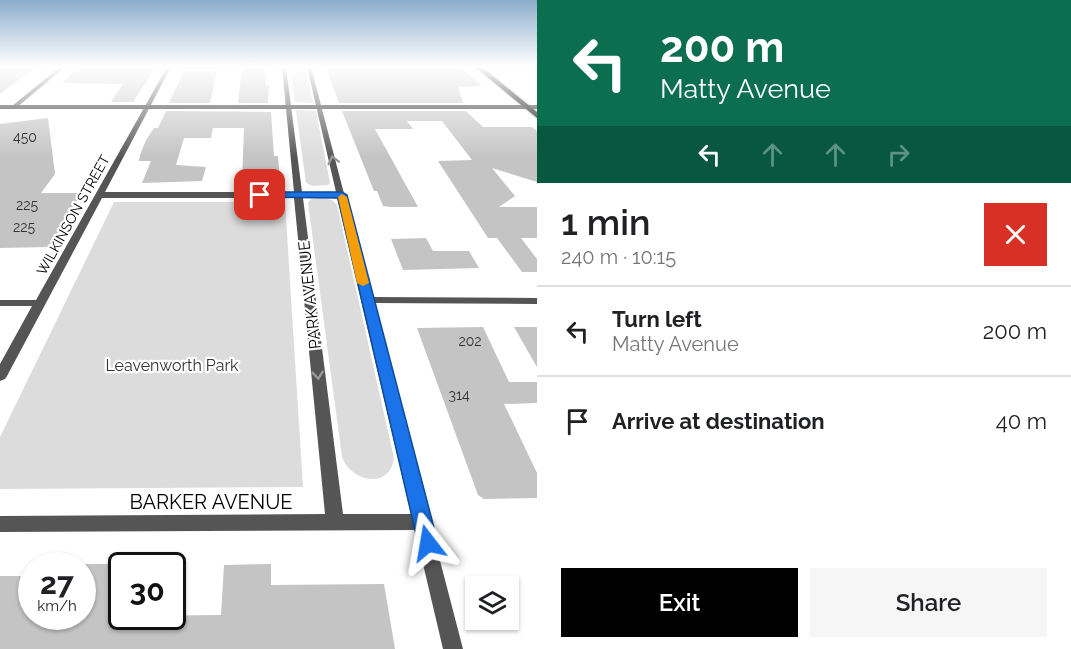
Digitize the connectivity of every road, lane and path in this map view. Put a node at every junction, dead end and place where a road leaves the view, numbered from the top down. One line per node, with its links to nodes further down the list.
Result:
1 (26, 97): 7 (street)
2 (152, 97): 8 (street, WILKINSON STREET)
3 (288, 97): 9 (street, PARK AVENUE)
4 (317, 97): 10 (street)
5 (514, 97): 11 (main road)
6 (0, 107): 7 (street)
7 (14, 107): 8 (street)
8 (146, 107): 9 (street); 14 (street, WILKINSON STREET)
9 (289, 107): 10 (street); 15 (street, PARK AVENUE)
10 (319, 107): 11 (street); 16 (street, one-way to 10)
11 (526, 107): 12 (street); 13 (main road)
12 (537, 107)
13 (537, 116)
14 (99, 195): 15 (street); 20 (street, WILKINSON STREET)
15 (298, 195): 16 (street); 23 (street, PARK AVENUE, one-way to 23)
16 (342, 195): 17 (street)
17 (367, 300): 18 (street); 22 (street)
18 (537, 301)
19 (0, 303): 20 (street)
20 (40, 303): 21 (street, WILKINSON STREET)
21 (0, 376)
22 (423, 522): 23 (street, BARKER AVENUE); 25 (street)
23 (335, 523): 24 (street, BARKER AVENUE)
24 (0, 524)
25 (453, 649)

